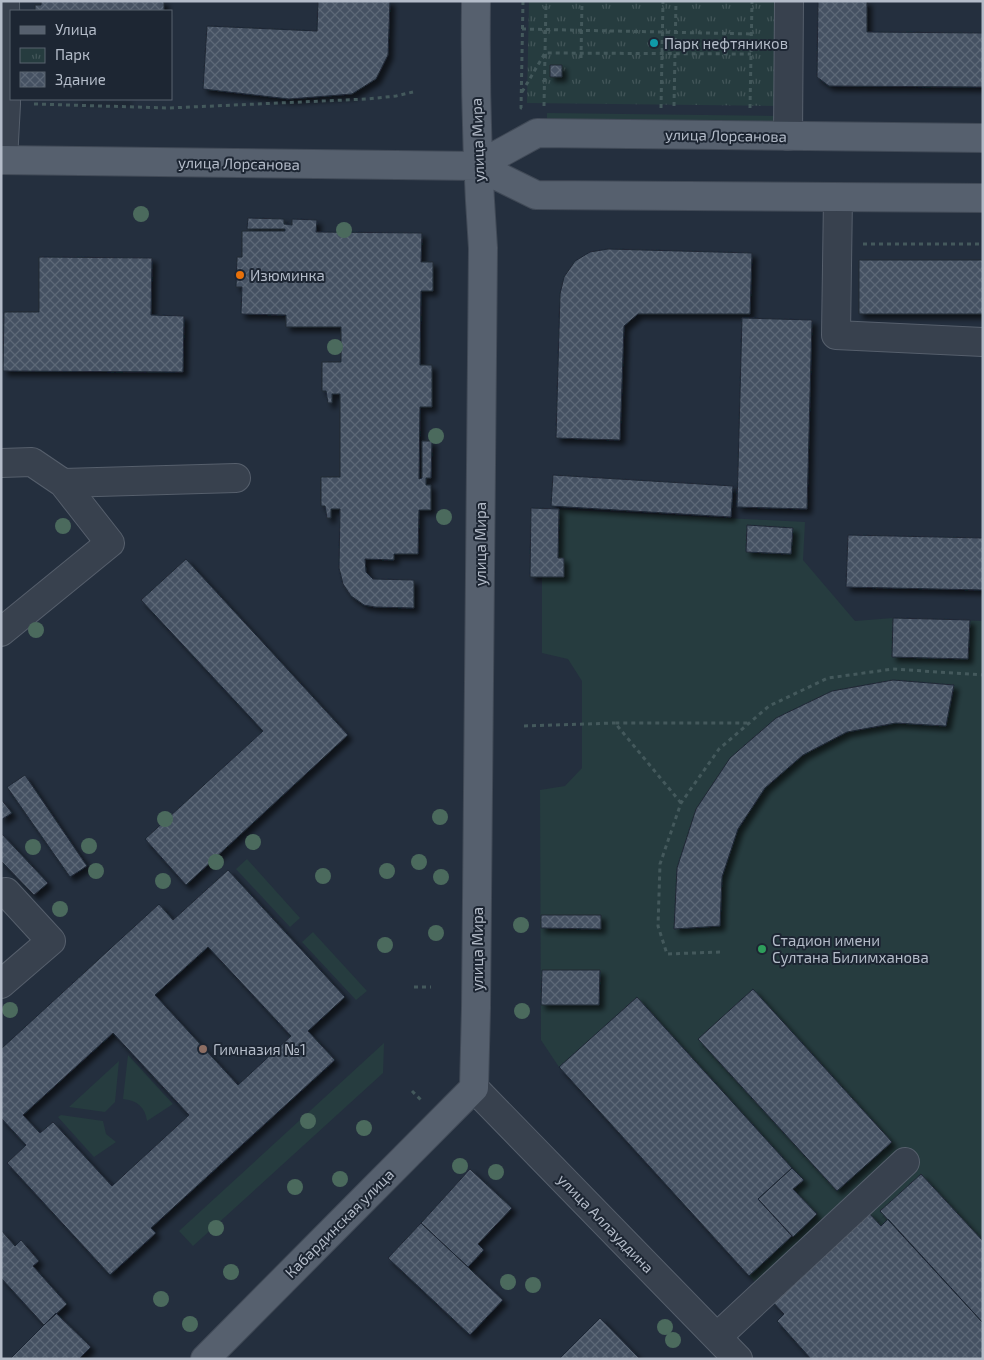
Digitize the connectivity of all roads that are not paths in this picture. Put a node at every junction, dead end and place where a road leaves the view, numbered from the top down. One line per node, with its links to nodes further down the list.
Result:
1 (5, 1): 6 (street)
2 (476, 1): 7 (main road, улица Мира)
3 (789, 1): 4 (street)
4 (788, 124): 5 (main road, улица Лорсанова); 7 (main road, улица Лорсанова)
5 (983, 138)
6 (2, 160): 7 (main road, улица Лорсанова)
7 (477, 166): 8 (main road, улица Лорсанова); 17 (main road, улица Мира)
8 (838, 197): 9 (main road, улица Лорсанова); 10 (street)
9 (983, 198)
10 (983, 342)
11 (1, 463): 13 (street)
12 (236, 478): 13 (street)
13 (63, 482): 14 (street)
14 (1, 632)
15 (6, 892): 16 (street)
16 (1, 984)
17 (474, 1088): 19 (street, улица Аллауддина); 20 (main road, Кабардинская улица)
18 (905, 1162): 19 (street)
19 (717, 1337): 21 (street, улица Аллауддина)
20 (205, 1359)
21 (738, 1359)

